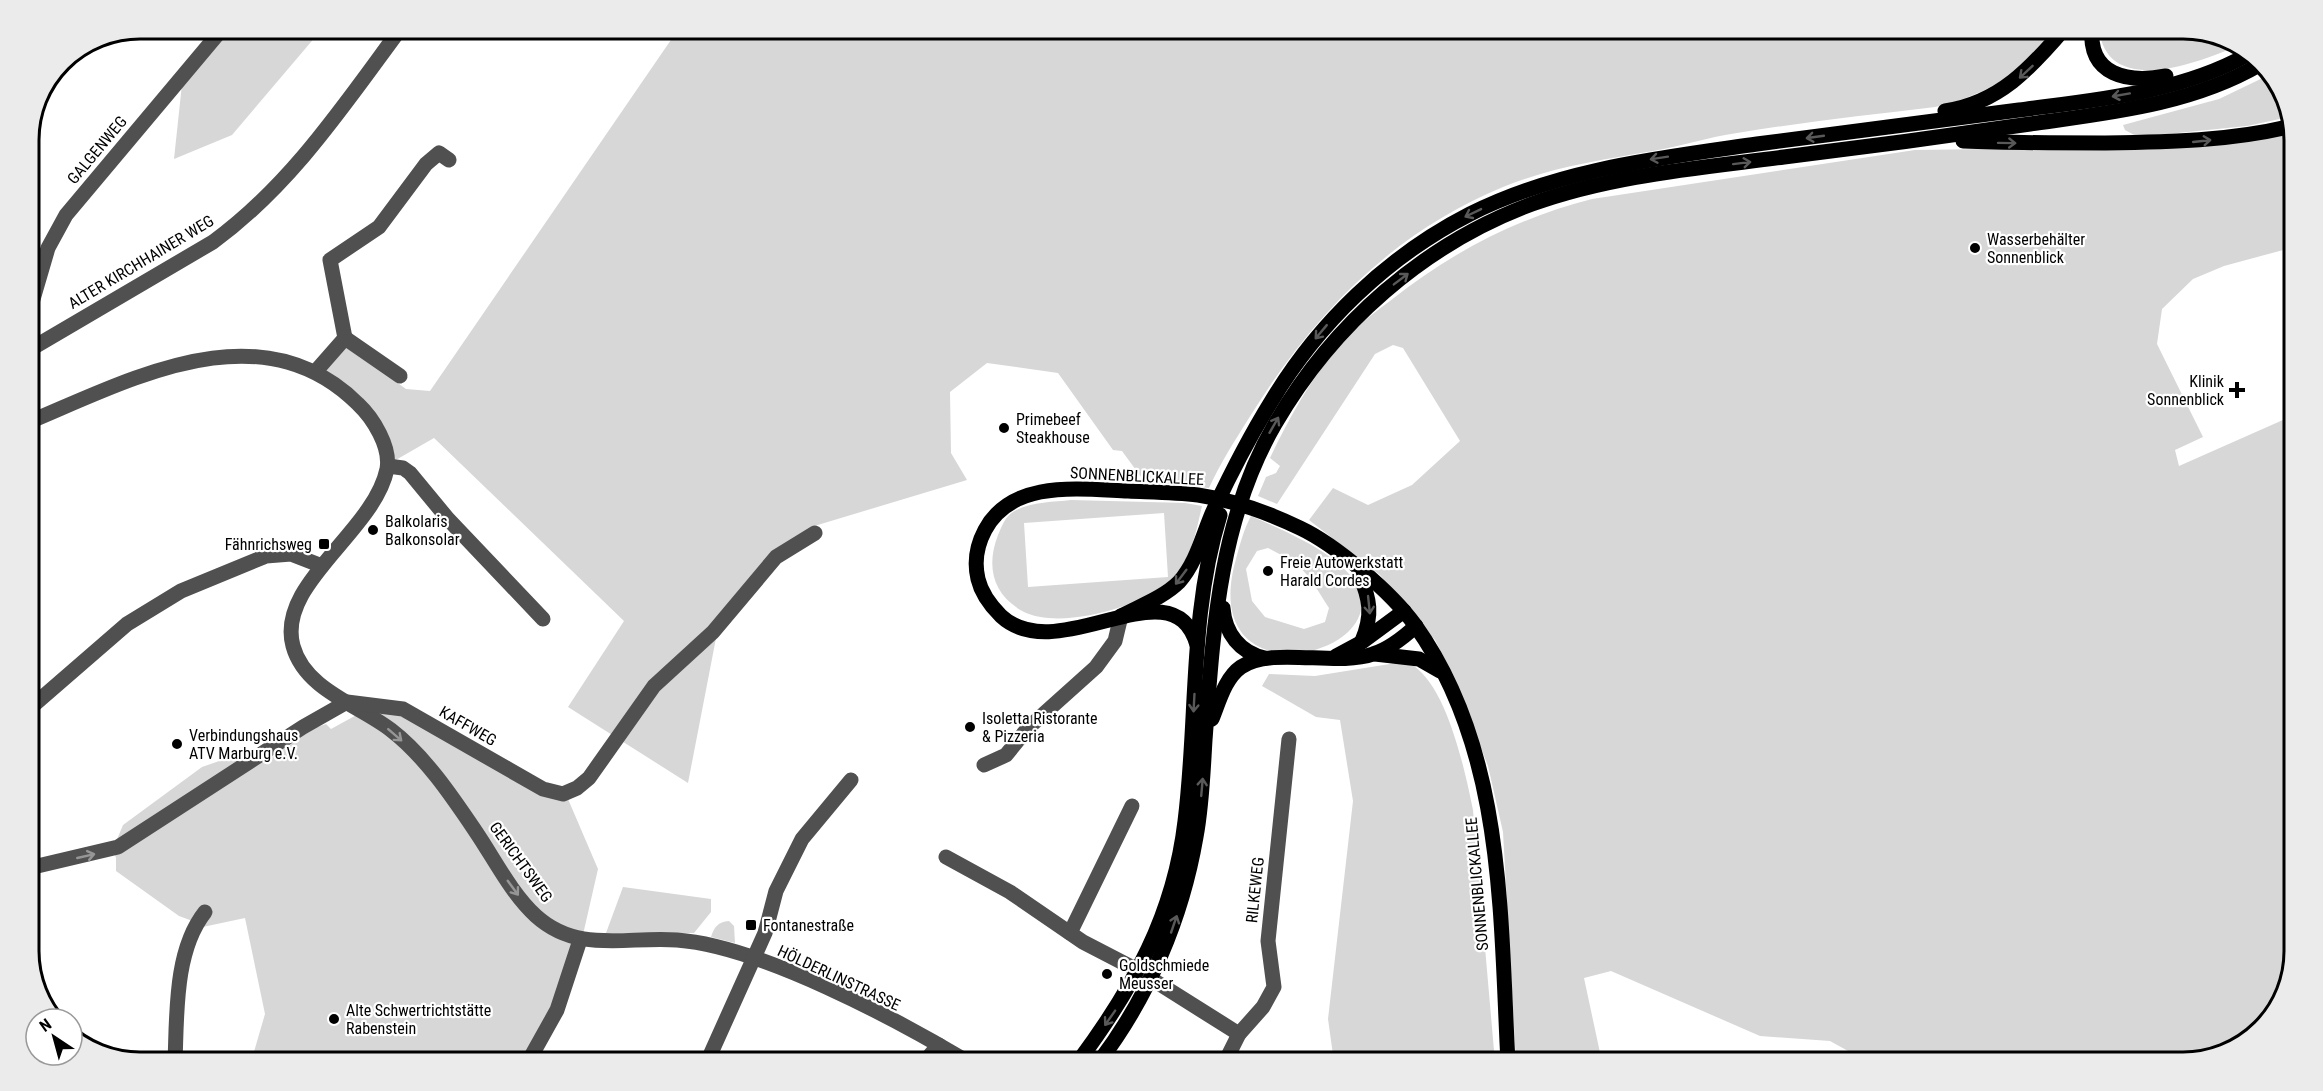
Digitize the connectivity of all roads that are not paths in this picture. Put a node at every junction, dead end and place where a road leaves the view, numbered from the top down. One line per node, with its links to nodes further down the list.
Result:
1 (214, 39): 12 (street, GALGENWEG)
2 (393, 39): 14 (street, ALTER KIRCHHAINER WEG)
3 (2055, 39): 9 (main road, one-way to 9)
4 (2093, 39): 5 (main road)
5 (2240, 57)
6 (2240, 58): 9 (main road, one-way to 9)
7 (2253, 68): 10 (main road)
8 (2283, 128): 10 (main road, one-way to 8)
9 (1873, 129): 19 (main road, one-way to 19)
10 (1928, 139): 19 (main road, one-way to 10)
11 (449, 160): 13 (street)
12 (39, 279)
13 (345, 338): 15 (street); 16 (street)
14 (39, 344)
15 (316, 371): 17 (street); 18 (street)
16 (400, 376)
17 (39, 418)
18 (388, 466): 21 (street, GERICHTSWEG); 26 (street)
19 (1218, 527): 23 (main road); 25 (main road, one-way to 25); 29 (main road)
20 (815, 533): 35 (street, KAFFWEG)
21 (322, 566): 34 (street); 35 (street, GERICHTSWEG)
22 (1357, 567): 24 (main road, SONNENBLICKALLEE); 25 (main road, SONNENBLICKALLEE); 28 (main road, one-way to 28)
23 (1220, 579): 32 (main road); 36 (main road)
24 (1404, 611): 27 (main road, SONNENBLICKALLEE); 28 (main road)
25 (1121, 616): 29 (main road); 38 (street)
26 (543, 619)
27 (1416, 626): 30 (main road); 33 (main road, SONNENBLICKALLEE)
28 (1362, 642): 31 (main road)
29 (1197, 645): 47 (main road, one-way to 47)
30 (1375, 654): 31 (main road); 33 (main road)
31 (1330, 658): 32 (main road)
32 (1268, 659): 36 (main road)
33 (1442, 673): 58 (main road, SONNENBLICKALLEE)
34 (39, 700)
35 (347, 702): 42 (street, one-way to 35); 45 (street, GERICHTSWEG, one-way to 45)
36 (1206, 737): 47 (main road, one-way to 36)
37 (1289, 739): 48 (street, RILKEWEG)
38 (984, 765)
39 (851, 780): 46 (street)
40 (1132, 806): 44 (street)
41 (946, 856): 44 (street)
42 (39, 866)
43 (205, 912): 50 (street)
44 (1070, 933): 47 (street)
45 (580, 940): 46 (street, HÖLDERLINSTRASSE); 51 (street)
46 (753, 959): 49 (street, HÖLDERLINSTRASSE); 52 (street)
47 (1145, 974): 48 (street); 55 (main road, one-way to 55); 56 (main road)
48 (1239, 1034): 57 (street, RILKEWEG)
49 (939, 1045): 53 (street); 54 (street, HÖLDERLINSTRASSE)
50 (177, 1052)
51 (534, 1052)
52 (711, 1052)
53 (933, 1052)
54 (951, 1052)
55 (1085, 1052)
56 (1106, 1052)
57 (1230, 1052)
58 (1507, 1052)

